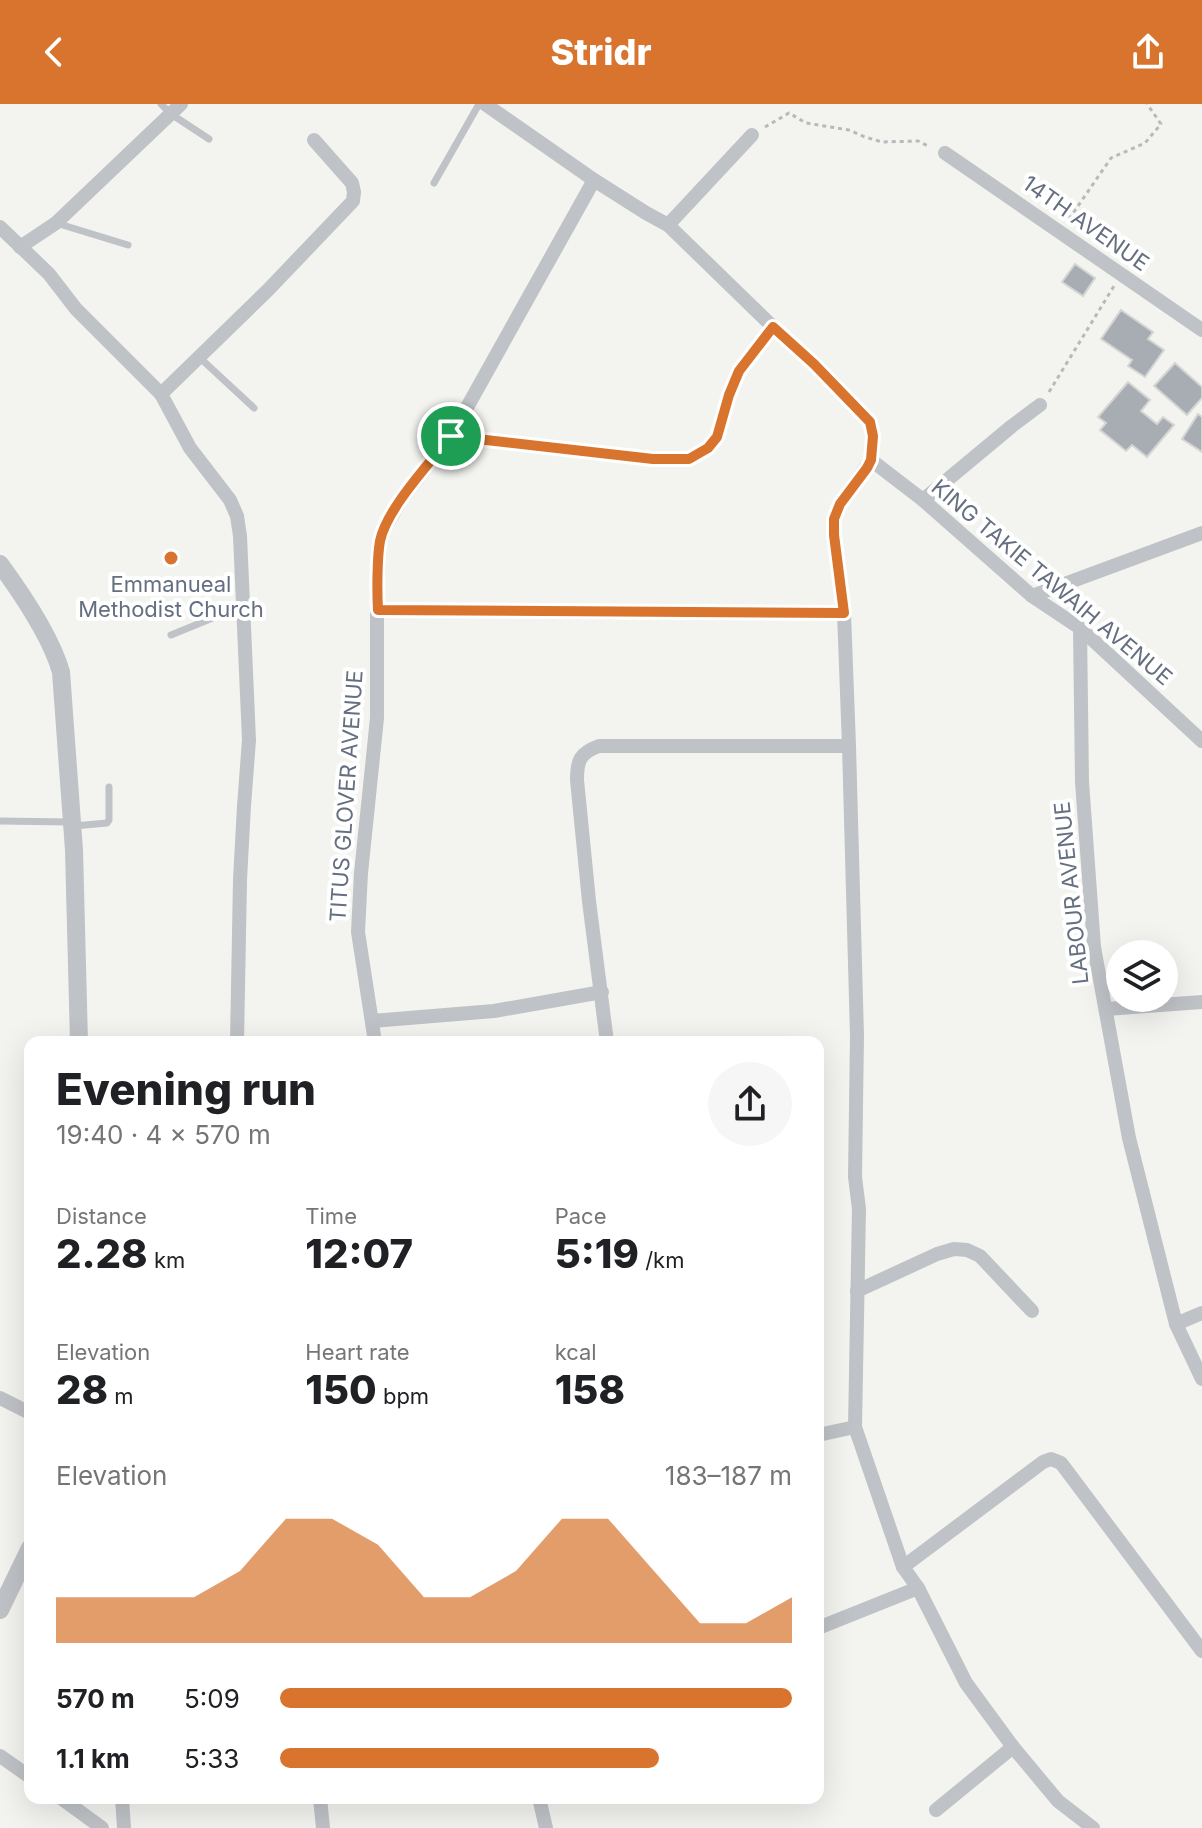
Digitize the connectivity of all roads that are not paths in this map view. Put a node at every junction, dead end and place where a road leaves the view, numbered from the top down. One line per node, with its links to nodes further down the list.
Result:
1 (479, 104): 9 (lane)
2 (485, 104): 8 (street)
3 (171, 107): 5 (lane); 10 (street)
4 (752, 135): 11 (street)
5 (209, 139)
6 (314, 140): 17 (street)
7 (945, 153): 16 (street, 14TH AVENUE)
8 (594, 180): 11 (street); 21 (street, TITUS GLOVER AVENUE)
9 (434, 183)
10 (56, 223): 13 (lane); 14 (street)
11 (668, 225): 15 (street)
12 (0, 227): 14 (street)
13 (128, 245)
14 (20, 247): 18 (street)
15 (773, 327): 21 (street); 22 (street)
16 (1202, 330)
17 (199, 357): 18 (street); 20 (lane)
18 (161, 394): 27 (street)
19 (1040, 405): 23 (street)
20 (254, 408)
21 (451, 436): 28 (street, TITUS GLOVER AVENUE)
22 (871, 460): 23 (street, KING TAKIE TAWAIH AVENUE); 29 (street)
23 (923, 500): 26 (street, KING TAKIE TAWAIH AVENUE)
24 (1202, 533): 26 (street)
25 (0, 564): 36 (street)
26 (1032, 596): 30 (street, KING TAKIE TAWAIH AVENUE)
27 (244, 605): 31 (lane); 44 (street)
28 (378, 610): 29 (street); 42 (street, TITUS GLOVER AVENUE)
29 (844, 613): 33 (street)
30 (1080, 628): 32 (street, KING TAKIE TAWAIH AVENUE); 40 (street, LABOUR AVENUE)
31 (171, 635)
32 (1202, 741)
33 (849, 746): 37 (street); 47 (street)
34 (109, 787): 36 (lane)
35 (0, 821): 36 (lane)
36 (72, 824): 43 (street)
37 (602, 992): 42 (street); 46 (street)
38 (1202, 1002): 39 (street)
39 (1178, 1004)
40 (1106, 1009)
41 (1107, 1012): 50 (street, LABOUR AVENUE)
42 (372, 1021): 45 (street, TITUS GLOVER AVENUE)
43 (79, 1036)
44 (237, 1036)
45 (374, 1036)
46 (606, 1036)
47 (857, 1291): 48 (street); 54 (street)
48 (1032, 1311)
49 (1202, 1313): 50 (street)
50 (1176, 1324): 51 (street, LABOUR AVENUE)
51 (1202, 1379)
52 (0, 1398): 53 (street)
53 (24, 1410)
54 (855, 1427): 55 (street); 57 (street)
55 (824, 1434)
56 (24, 1560): 59 (street)
57 (903, 1567): 58 (street); 61 (street)
58 (918, 1588): 60 (street); 62 (street)
59 (0, 1610)
60 (824, 1626)
61 (1202, 1651)
62 (1013, 1747): 69 (street); 74 (street)
63 (0, 1756): 64 (street)
64 (24, 1773)
65 (69, 1804): 70 (street)
66 (122, 1804): 71 (street)
67 (321, 1804): 72 (street)
68 (540, 1804): 73 (street)
69 (936, 1810)
70 (102, 1828)
71 (124, 1828)
72 (323, 1828)
73 (546, 1828)
74 (1093, 1828)

